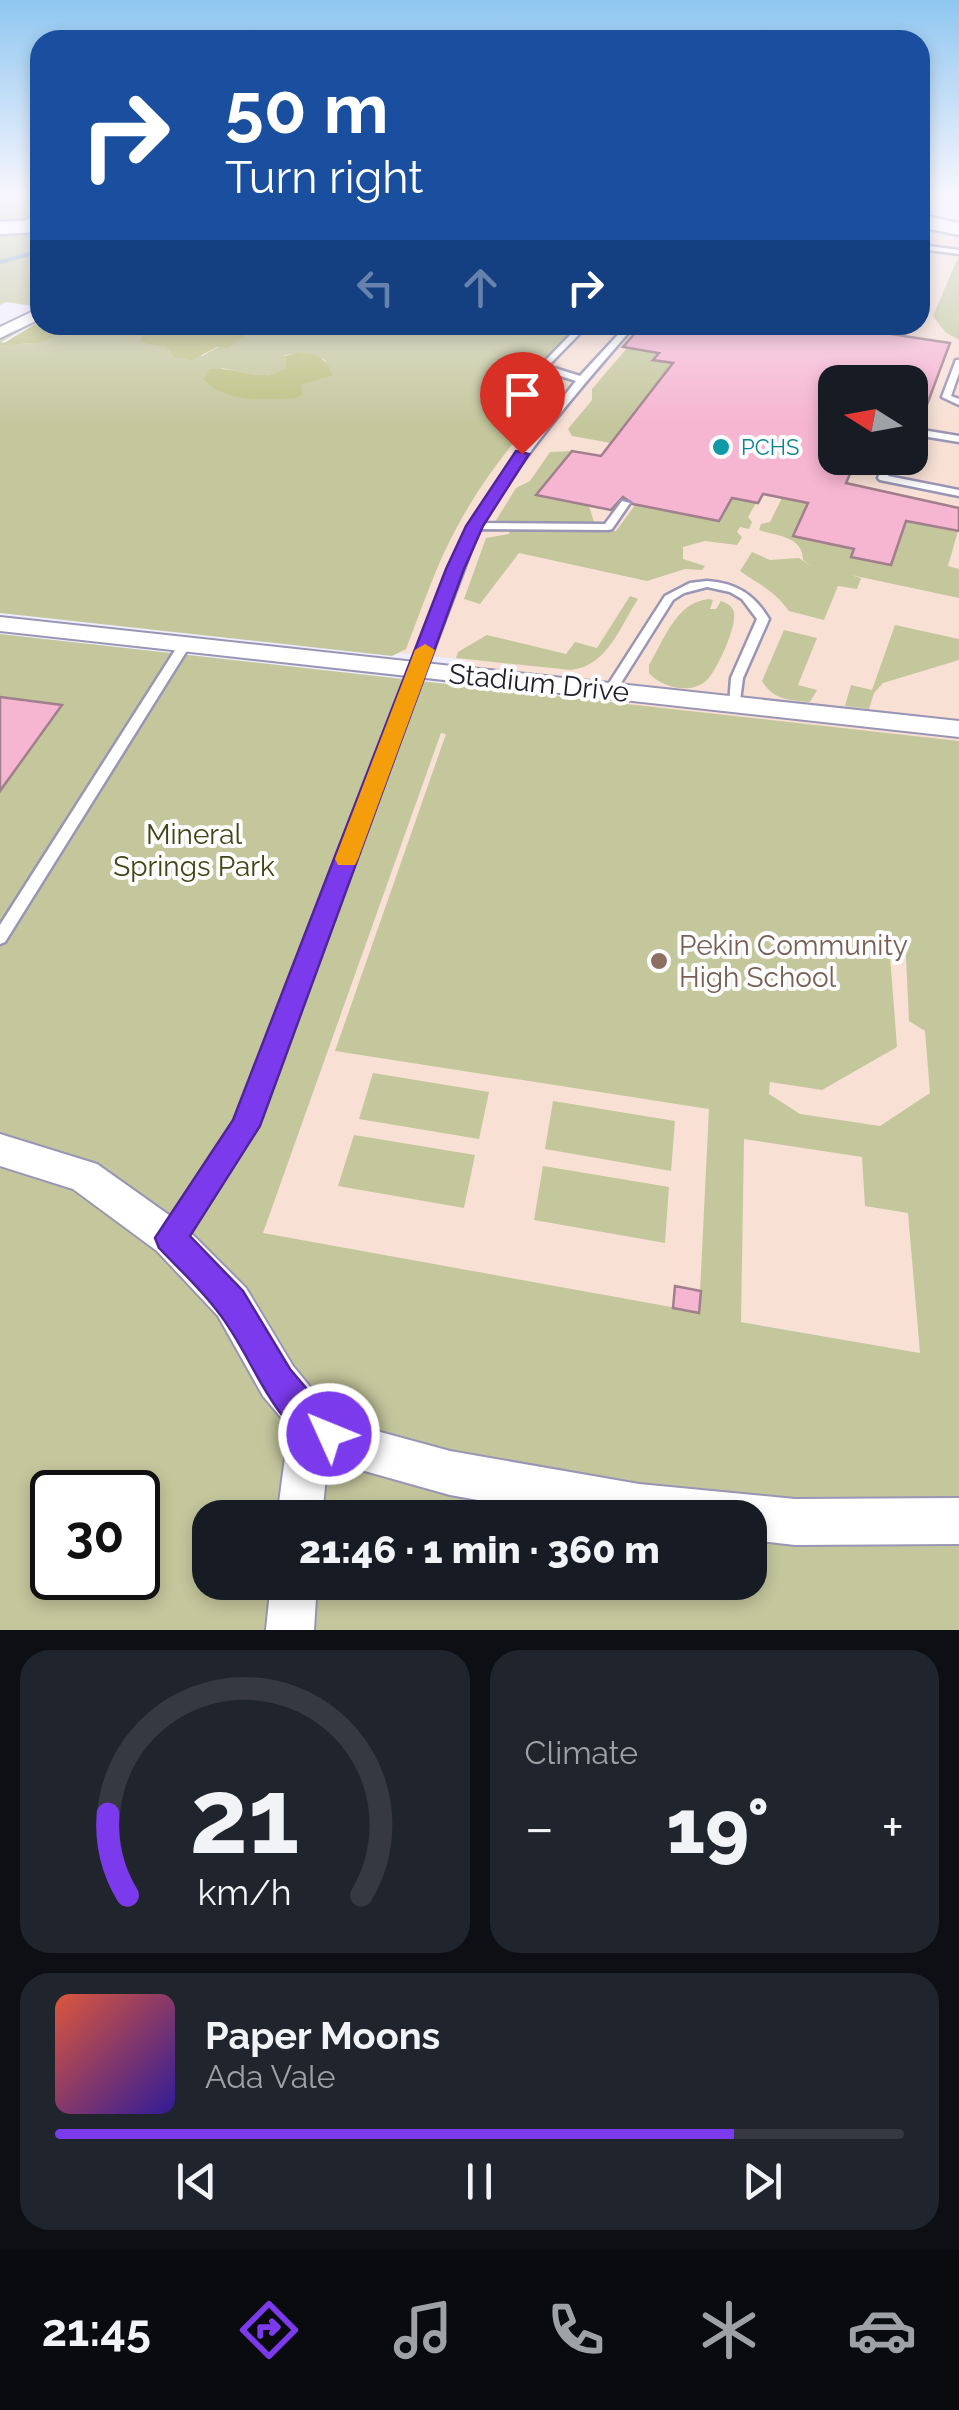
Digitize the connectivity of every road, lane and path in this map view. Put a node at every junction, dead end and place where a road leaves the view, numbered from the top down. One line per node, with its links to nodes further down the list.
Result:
1 (30, 318): 2 (street)
2 (0, 333)
3 (574, 335): 6 (lane)
4 (621, 335): 6 (lane)
5 (959, 362): 7 (lane)
6 (580, 379): 13 (lane)
7 (959, 402)
8 (928, 434): 9 (lane)
9 (959, 439)
10 (884, 475): 11 (lane)
11 (959, 493)
12 (626, 503): 13 (lane)
13 (475, 526): 16 (lane)
14 (0, 624): 15 (street, Stadium Drive)
15 (185, 644): 16 (street, Stadium Drive); 20 (lane)
16 (418, 670): 17 (street, Stadium Drive); 22 (lane)
17 (610, 691): 18 (street, Stadium Drive); 18 (lane)
18 (735, 705): 19 (street, Stadium Drive)
19 (959, 730)
20 (0, 938)
21 (0, 1150): 22 (street)
22 (170, 1238): 23 (street)
23 (311, 1421): 24 (street); 25 (street)
24 (301, 1500)
25 (959, 1520)
26 (292, 1600): 27 (street)
27 (290, 1630)

